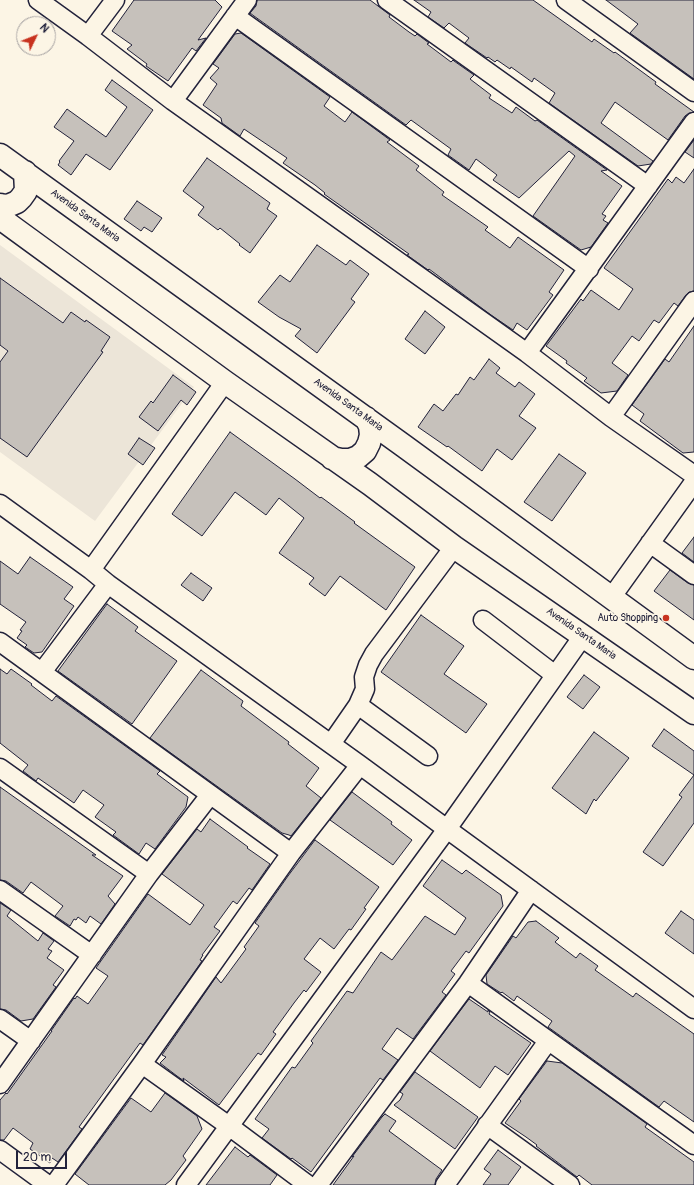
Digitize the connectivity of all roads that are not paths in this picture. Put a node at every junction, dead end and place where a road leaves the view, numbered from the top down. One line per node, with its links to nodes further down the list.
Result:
1 (38, 0): 7 (street)
2 (115, 0): 7 (street)
3 (247, 0): 6 (street)
4 (387, 0): 13 (street)
5 (566, 0): 8 (street)
6 (235, 16): 9 (street); 16 (street)
7 (88, 36): 9 (street)
8 (694, 92)
9 (173, 101): 18 (street)
10 (694, 122): 13 (street)
11 (0, 155): 12 (main road, Avenida Santa Maria)
12 (25, 172): 14 (main road); 21 (main road, Avenida Santa Maria)
13 (648, 186): 16 (street)
14 (0, 205)
15 (0, 218): 19 (main road, Avenida Santa Maria)
16 (589, 269): 18 (street)
17 (694, 301): 20 (street)
18 (527, 353): 20 (street)
19 (225, 382): 23 (main road, Avenida Santa Maria); 30 (street)
20 (611, 417): 24 (street)
21 (366, 418): 22 (main road, Avenida Santa Maria); 23 (main road)
22 (404, 446): 26 (main road); 33 (main road, Avenida Santa Maria)
23 (332, 458): 26 (main road, Avenida Santa Maria)
24 (694, 474)
25 (694, 482): 28 (street)
26 (370, 484): 29 (main road, Avenida Santa Maria)
27 (0, 504): 30 (street)
28 (650, 543): 31 (street); 33 (street)
29 (454, 546): 35 (main road, Avenida Santa Maria); 40 (street)
30 (91, 570): 32 (street)
31 (694, 575)
32 (108, 584): 38 (street); 42 (street)
33 (611, 598): 37 (main road, Avenida Santa Maria)
34 (483, 620): 39 (street)
35 (582, 636): 39 (street); 41 (main road, Avenida Santa Maria)
36 (0, 642): 38 (street)
37 (694, 658)
38 (42, 672): 46 (street)
39 (555, 675): 47 (street)
40 (358, 705): 42 (street); 43 (street)
41 (694, 713)
42 (331, 744): 44 (street)
43 (428, 756)
44 (360, 765): 47 (street); 48 (street)
45 (0, 768): 49 (street)
46 (210, 795): 48 (street); 49 (street)
47 (447, 829): 51 (street); 60 (street)
48 (291, 853): 58 (street)
49 (150, 874): 52 (street)
50 (0, 890): 52 (street)
51 (531, 890): 53 (street); 54 (street)
52 (92, 955): 56 (street)
53 (468, 983): 57 (street); 68 (street)
54 (694, 1009)
55 (0, 1019): 56 (street)
56 (31, 1041): 59 (street)
57 (548, 1041): 61 (street); 62 (street)
58 (142, 1064): 60 (street); 65 (street)
59 (0, 1084)
60 (229, 1126): 66 (street); 67 (street)
61 (487, 1126): 69 (street); 70 (street)
62 (694, 1145)
63 (0, 1150): 64 (street)
64 (48, 1185)
65 (54, 1185)
66 (186, 1185)
67 (308, 1185)
68 (318, 1185)
69 (445, 1185)
70 (570, 1185)

